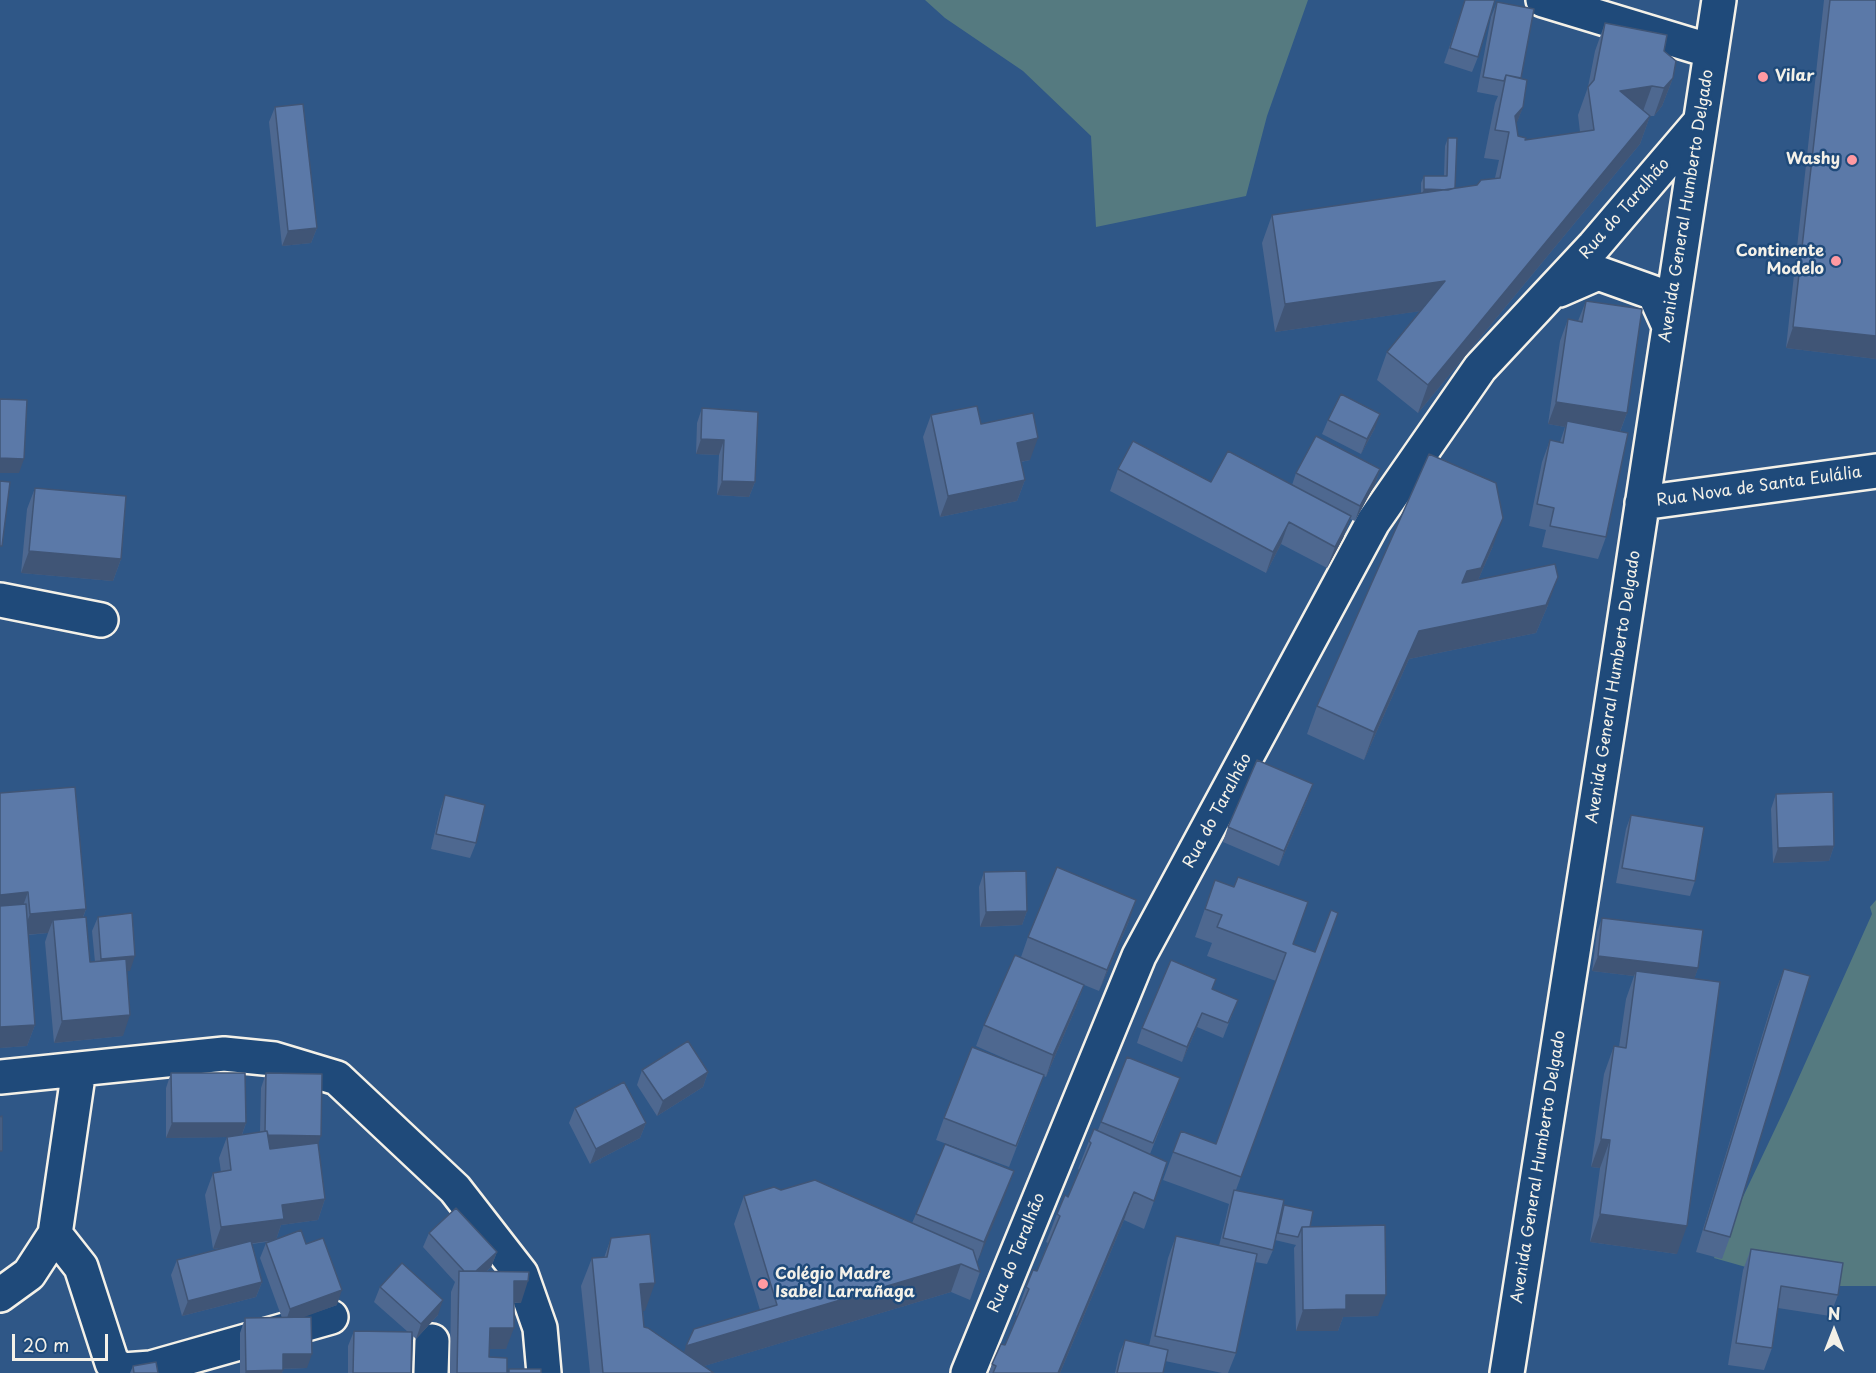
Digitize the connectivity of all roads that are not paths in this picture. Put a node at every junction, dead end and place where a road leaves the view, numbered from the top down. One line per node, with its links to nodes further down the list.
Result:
1 (1543, 0): 3 (street)
2 (1719, 0): 3 (street, Avenida General Humberto Delgado)
3 (1711, 51): 4 (street, Avenida General Humberto Delgado)
4 (1700, 122): 5 (street, Rua do Taralhão); 6 (street, Avenida General Humberto Delgado)
5 (1549, 294): 6 (street, Rua do Taralhão); 17 (street, Rua do Taralhão)
6 (1668, 324): 8 (street, Avenida General Humberto Delgado)
7 (1876, 471): 8 (street, Rua Nova de Santa Eulália)
8 (1642, 503): 18 (street, Avenida General Humberto Delgado)
9 (0, 600): 10 (street)
10 (101, 620)
11 (79, 1069): 12 (street); 13 (street); 16 (street)
12 (0, 1077)
13 (55, 1234): 14 (street); 15 (street)
14 (0, 1295)
15 (331, 1317)
16 (544, 1373)
17 (968, 1373)
18 (1507, 1373)

